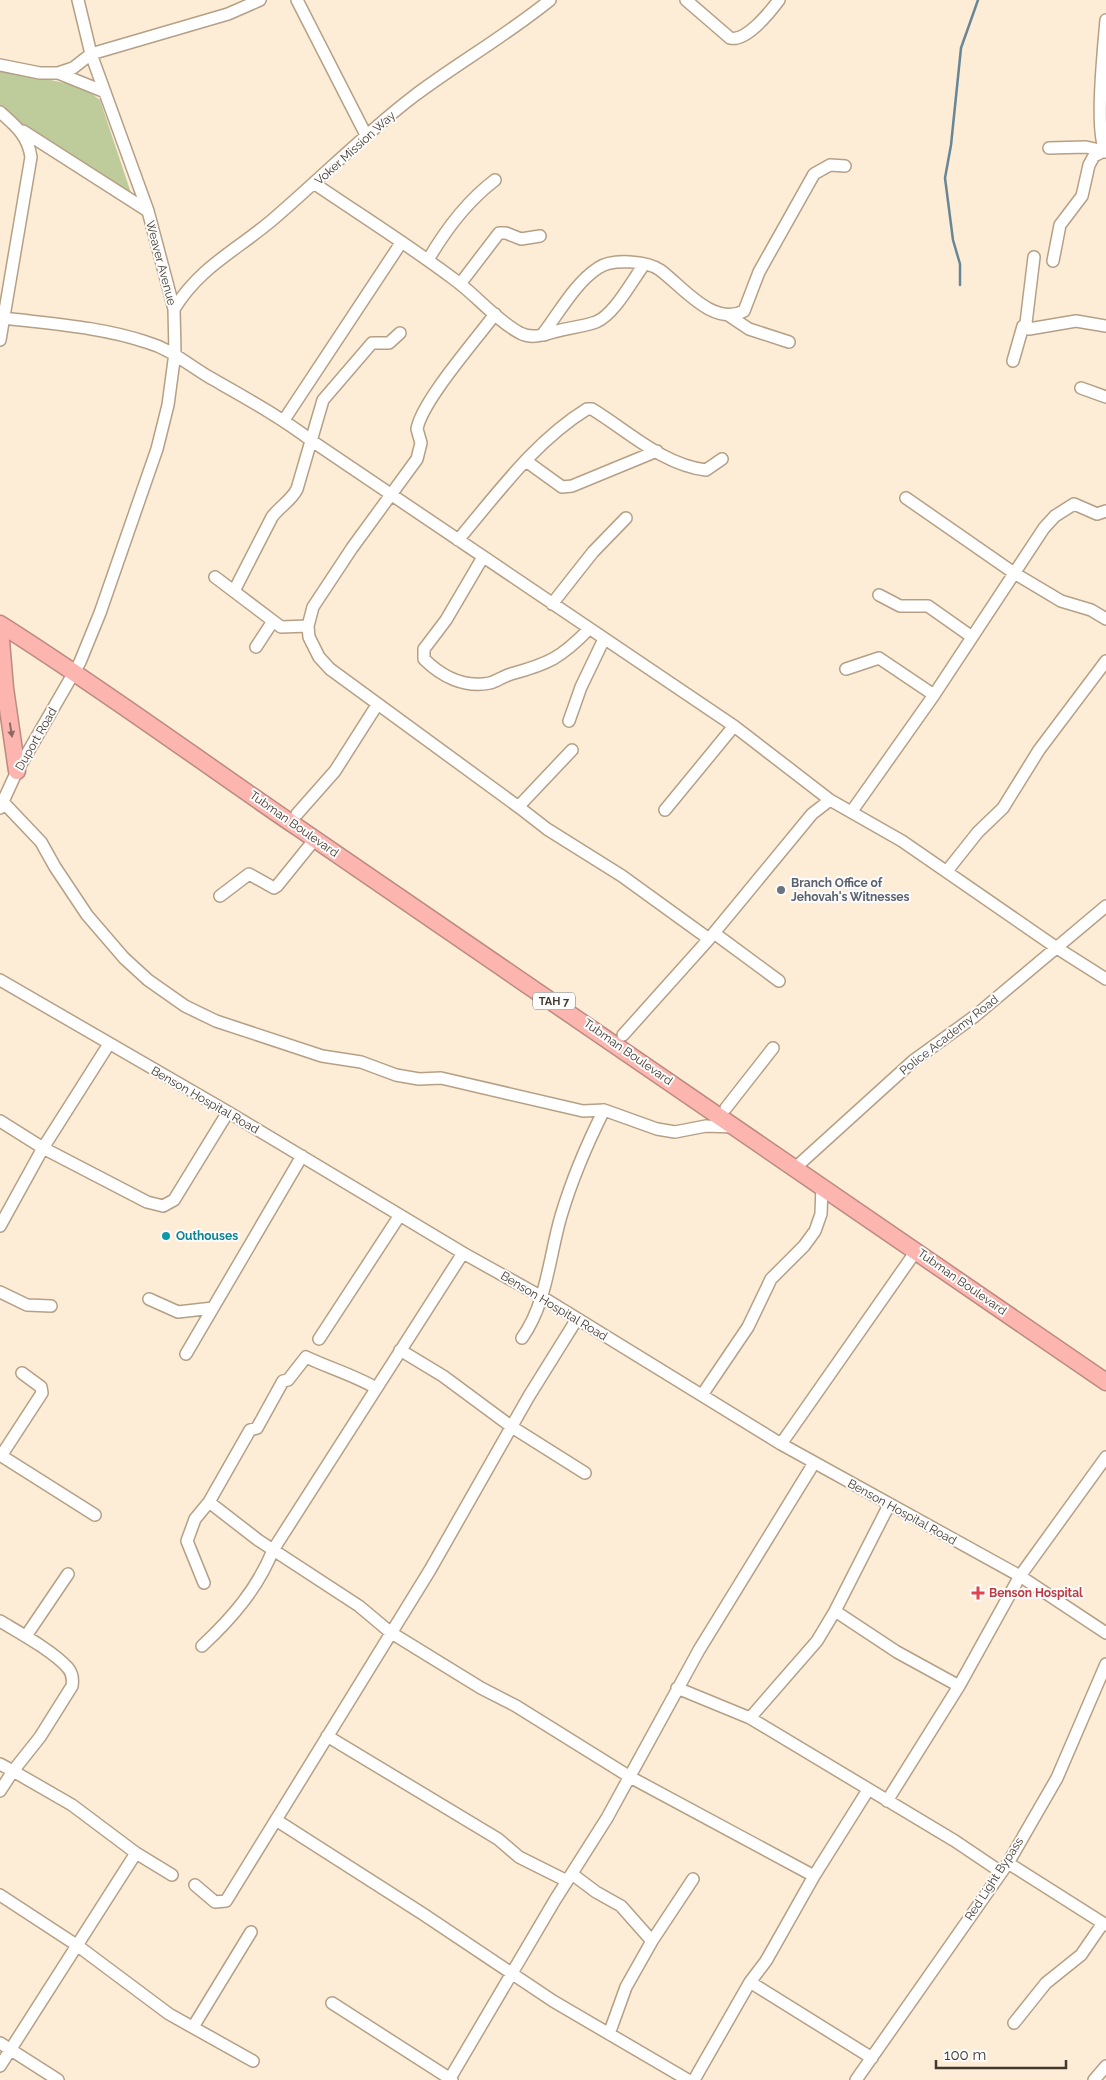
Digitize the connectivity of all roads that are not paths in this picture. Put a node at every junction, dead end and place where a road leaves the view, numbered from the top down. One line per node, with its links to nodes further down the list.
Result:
1 (78, 0): 8 (street, Weaver Avenue)
2 (260, 0): 8 (street)
3 (297, 0): 14 (street)
4 (550, 0): 14 (street, Voker Mission Way)
5 (686, 0): 6 (street)
6 (779, 0)
7 (1106, 20): 16 (street)
8 (91, 54): 10 (street); 11 (street, Weaver Avenue)
9 (0, 65): 10 (street)
10 (58, 73): 11 (street)
11 (105, 92): 20 (street, Weaver Avenue)
12 (0, 112): 13 (street)
13 (18, 128): 20 (street); 28 (street)
14 (366, 135): 19 (street, Voker Mission Way)
15 (1049, 148): 16 (street)
16 (1105, 152): 25 (street)
17 (845, 166): 31 (street)
18 (495, 180): 24 (street)
19 (316, 184): 22 (street); 29 (street, Voker Mission Way)
20 (148, 211): 29 (street, Weaver Avenue)
21 (540, 236): 27 (street)
22 (401, 243): 24 (street); 43 (street)
23 (1034, 257): 34 (street)
24 (428, 260): 27 (street)
25 (1053, 261)
26 (643, 266): 31 (street); 36 (street); 36 (street)
27 (460, 284): 30 (street)
28 (5, 287): 32 (street)
29 (174, 309): 39 (street, Weaver Avenue)
30 (495, 314): 36 (street); 48 (street)
31 (728, 315): 38 (street)
32 (4, 318): 37 (street); 39 (street)
33 (1106, 326): 34 (street)
34 (1029, 329): 40 (street)
35 (400, 333): 44 (street)
36 (542, 335)
37 (0, 340)
38 (789, 342)
39 (175, 353): 43 (street); 70 (street, Weaver Avenue)
40 (1013, 361)
41 (1081, 388): 42 (street)
42 (1106, 397)
43 (284, 420): 44 (street)
44 (312, 441): 48 (street); 56 (street)
45 (657, 452): 46 (street); 47 (street); 47 (street)
46 (722, 459)
47 (526, 462): 52 (street)
48 (392, 495): 52 (street); 63 (street)
49 (906, 498): 54 (street)
50 (1106, 511): 54 (street)
51 (626, 518): 58 (street)
52 (458, 540): 53 (street)
53 (483, 557): 58 (street); 65 (street)
54 (1014, 573): 60 (street); 66 (street)
55 (215, 577): 56 (street)
56 (234, 591): 61 (street)
57 (879, 595): 66 (street)
58 (552, 604): 65 (street)
59 (0, 612): 70 (highway, Tubman Boulevard / TAH 7)
60 (1106, 619)
61 (273, 622): 63 (street); 68 (street)
62 (0, 624): 70 (highway, Tubman Boulevard / TAH 7)
63 (308, 626): 74 (street)
64 (0, 629): 72 (highway)
65 (589, 629): 67 (street)
66 (972, 637): 73 (street)
67 (604, 639): 75 (street); 76 (street)
68 (256, 647)
69 (1106, 661): 86 (street)
70 (78, 667): 78 (street, Duport Road); 84 (highway, Tubman Boulevard / TAH 7); 85 (highway, Tubman Boulevard / TAH 7)
71 (846, 669): 73 (street)
72 (2, 689): 78 (highway, one-way to 78)
73 (934, 694): 83 (street)
74 (377, 705): 81 (street); 84 (street)
75 (569, 721)
76 (734, 726): 79 (street); 82 (street)
77 (572, 750): 81 (street)
78 (17, 771): 80 (street, Duport Road)
79 (830, 800): 83 (street); 89 (street)
80 (2, 805): 98 (street)
81 (518, 806): 89 (street)
82 (665, 810)
83 (852, 811): 86 (street)
84 (297, 814): 94 (highway, Tubman Boulevard / TAH 7)
85 (316, 839): 87 (street); 101 (highway, Tubman Boulevard / TAH 7)
86 (947, 871): 90 (street)
87 (220, 896)
88 (1106, 906): 90 (street, Police Academy Road)
89 (711, 936): 93 (street); 94 (street)
90 (1057, 948): 91 (street); 104 (street, Police Academy Road)
91 (1106, 979)
92 (0, 980): 95 (street, Benson Hospital Road)
93 (778, 981)
94 (623, 1035): 97 (highway, Tubman Boulevard / TAH 7)
95 (109, 1044): 99 (street, Benson Hospital Road); 102 (street)
96 (773, 1048): 97 (street)
97 (726, 1108): 104 (highway, Tubman Boulevard / TAH 7)
98 (604, 1110): 101 (street); 111 (street)
99 (228, 1112): 102 (street); 103 (street, Benson Hospital Road)
100 (0, 1121): 102 (street)
101 (735, 1127): 104 (highway, Tubman Boulevard / TAH 7)
102 (43, 1148): 107 (street)
103 (302, 1156): 106 (street, Benson Hospital Road); 114 (street)
104 (799, 1164): 105 (highway, Tubman Boulevard / TAH 7); 120 (highway, Tubman Boulevard / TAH 7)
105 (822, 1186): 108 (highway, Tubman Boulevard / TAH 7); 124 (street)
106 (400, 1215): 109 (street, Benson Hospital Road); 117 (street)
107 (0, 1226)
108 (916, 1251): 122 (highway, Tubman Boulevard / TAH 7); 126 (street)
109 (463, 1253): 111 (street, Benson Hospital Road); 118 (street)
110 (0, 1292): 113 (street)
111 (542, 1297): 115 (street, Benson Hospital Road); 116 (street)
112 (149, 1299): 114 (street)
113 (51, 1306)
114 (213, 1308): 119 (street)
115 (577, 1319): 124 (street, Benson Hospital Road); 125 (street)
116 (522, 1338)
117 (319, 1339)
118 (400, 1350): 123 (street); 125 (street)
119 (186, 1354)
120 (1106, 1369)
121 (22, 1373): 128 (street)
122 (1106, 1382)
123 (376, 1388): 131 (street); 134 (street)
124 (702, 1395): 126 (street, Benson Hospital Road)
125 (512, 1427): 130 (street); 140 (street)
126 (781, 1444): 129 (street, Benson Hospital Road)
127 (1106, 1457): 136 (street)
128 (2, 1460): 133 (street)
129 (814, 1463): 132 (street, Benson Hospital Road); 146 (street)
130 (585, 1473)
131 (209, 1502): 134 (street); 137 (street)
132 (889, 1505): 136 (street, Benson Hospital Road); 138 (street)
133 (95, 1515)
134 (273, 1550): 140 (street); 143 (street)
135 (68, 1574): 142 (street)
136 (1020, 1576): 141 (street, Benson Hospital Road); 145 (street)
137 (204, 1583)
138 (835, 1611): 145 (street); 147 (street)
139 (0, 1621): 142 (street)
140 (390, 1632): 148 (street); 151 (street)
141 (1106, 1633)
142 (26, 1636): 150 (street)
143 (202, 1646)
144 (1106, 1664): 157 (street, Red Light Bypass)
145 (959, 1686): 154 (street)
146 (677, 1688): 147 (street); 151 (street)
147 (750, 1718): 152 (street)
148 (327, 1736): 155 (street); 160 (street)
149 (0, 1764): 150 (street)
150 (12, 1771): 153 (street); 156 (street)
151 (630, 1777): 159 (street); 160 (street)
152 (868, 1790): 154 (street); 159 (street)
153 (0, 1791)
154 (887, 1801): 157 (street)
155 (276, 1820): 162 (street); 168 (street)
156 (136, 1853): 158 (street); 167 (street)
157 (1004, 1867): 164 (street); 176 (street, Red Light Bypass)
158 (172, 1875)
159 (814, 1876): 169 (street)
160 (569, 1877): 166 (street); 168 (street)
161 (693, 1880): 166 (street)
162 (195, 1885)
163 (0, 1895): 167 (street)
164 (1104, 1924): 171 (street)
165 (251, 1932): 172 (street)
166 (652, 1941): 173 (street)
167 (78, 1946): 172 (street); 175 (street)
168 (512, 1974): 173 (street); 181 (street)
169 (750, 1982): 176 (street); 183 (street)
170 (332, 2004): 181 (street)
171 (1014, 2023)
172 (193, 2027): 177 (street)
173 (609, 2034): 182 (street)
174 (0, 2043): 175 (street)
175 (11, 2050): 178 (street); 180 (street)
176 (872, 2058): 184 (street, Red Light Bypass)
177 (253, 2061)
178 (0, 2066)
179 (1106, 2066): 185 (street)
180 (58, 2080)
181 (451, 2080)
182 (688, 2080)
183 (694, 2080)
184 (856, 2080)
185 (1094, 2080)

